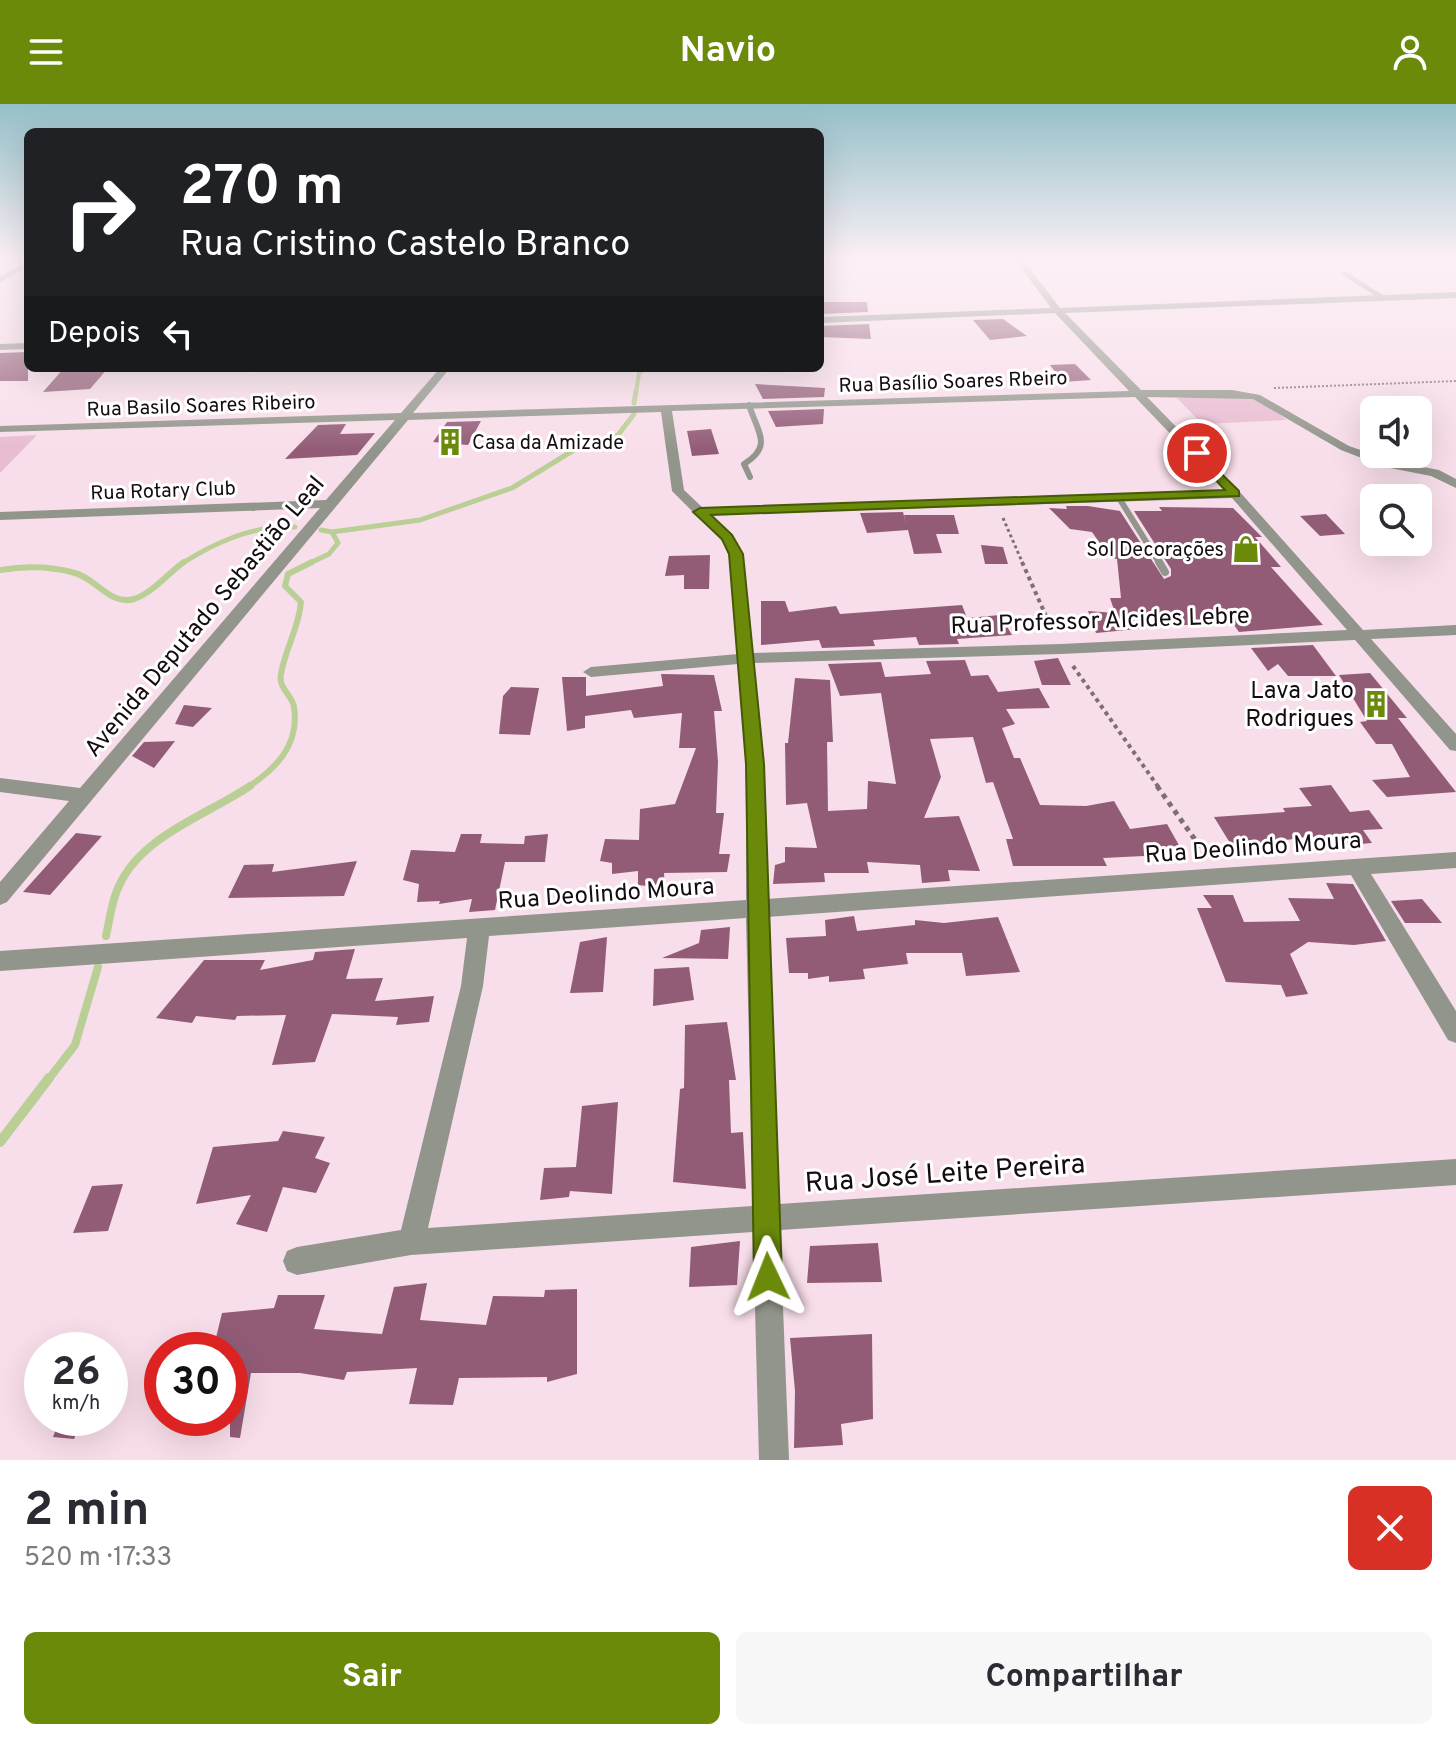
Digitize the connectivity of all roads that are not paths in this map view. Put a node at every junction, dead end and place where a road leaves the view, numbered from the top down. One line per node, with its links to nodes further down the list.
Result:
1 (1070, 323): 5 (street)
2 (24, 346): 3 (street)
3 (0, 347)
4 (442, 372): 8 (street, Avenida Deputado Sebastião Leal)
5 (1140, 393): 6 (street, Rua Basílio Soares Rbeiro); 11 (street, Rua Basílio Soares Rbeiro); 12 (street)
6 (749, 405): 7 (street, Rua Basílio Soares Rbeiro); 10 (lane)
7 (666, 408): 8 (street, Rua Basílio Soares Rbeiro); 15 (street)
8 (403, 417): 9 (street, Rua Basilo Soares Ribeiro); 14 (street, Avenida Deputado Sebastião Leal)
9 (0, 429)
10 (750, 477)
11 (1456, 484)
12 (1235, 494): 13 (street); 19 (street)
13 (1119, 498): 15 (street); 17 (lane)
14 (328, 504): 16 (street, Rua Rotary Club); 24 (street, Avenida Deputado Sebastião Leal)
15 (700, 512): 20 (street)
16 (0, 516)
17 (1165, 572)
18 (1456, 630): 19 (street, Rua Professor Alcides Lebre)
19 (1362, 634): 20 (street, Rua Professor Alcides Lebre); 22 (street)
20 (746, 658): 21 (street, Rua Professor Alcides Lebre); 28 (street)
21 (591, 672)
22 (1456, 745)
23 (0, 785): 24 (street)
24 (85, 796): 27 (street, Avenida Deputado Sebastião Leal)
25 (1456, 860): 26 (street, Rua Deolindo Moura)
26 (1355, 865): 28 (street, Rua Deolindo Moura); 31 (street)
27 (0, 896)
28 (756, 907): 29 (street, Rua Deolindo Moura); 33 (street)
29 (479, 929): 30 (street, Rua Deolindo Moura); 34 (street)
30 (0, 961)
31 (1456, 1032)
32 (1456, 1172): 33 (street, Rua José Leite Pereira)
33 (766, 1216): 34 (street, Rua José Leite Pereira); 36 (street)
34 (411, 1242): 35 (street, Rua José Leite Pereira)
35 (297, 1261)
36 (774, 1460)

